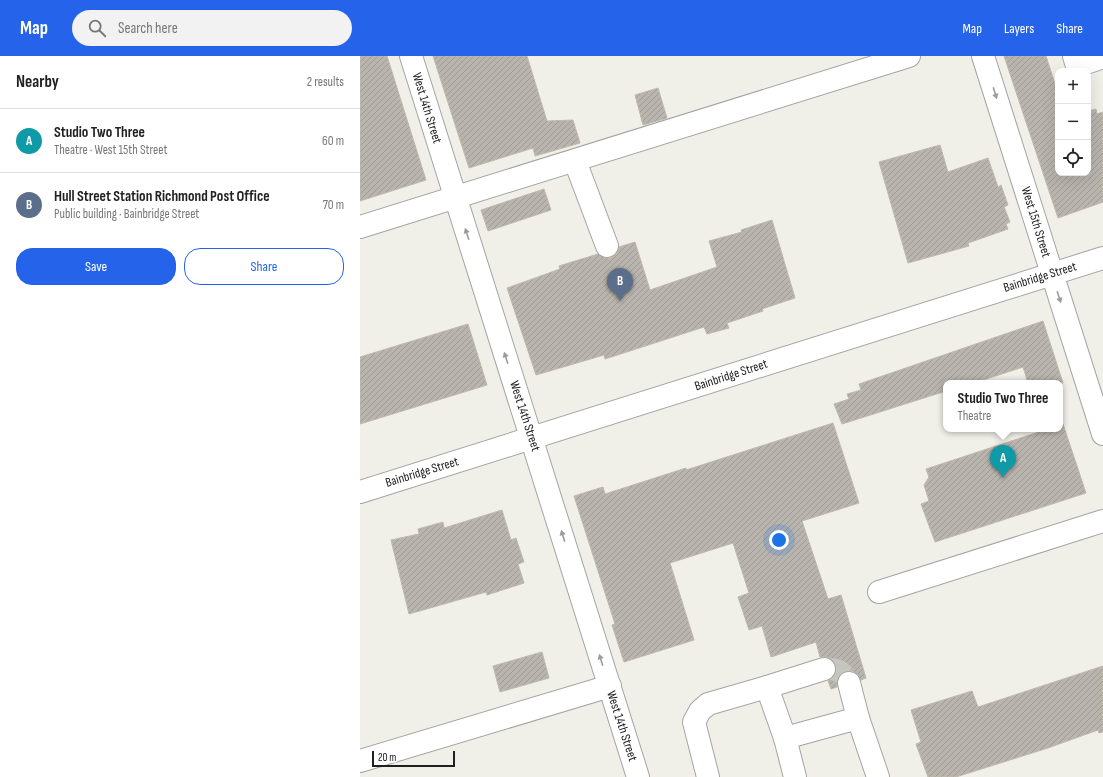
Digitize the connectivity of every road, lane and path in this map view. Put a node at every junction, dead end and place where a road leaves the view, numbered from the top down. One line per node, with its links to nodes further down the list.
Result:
1 (411, 56): 7 (street, West 14th Street)
2 (909, 56): 6 (street)
3 (984, 56): 11 (street, West 15th Street, one-way to 11)
4 (1074, 56): 5 (street)
5 (1103, 57)
6 (576, 161): 7 (street); 9 (street)
7 (456, 198): 8 (street); 13 (street, West 14th Street, one-way to 7)
8 (360, 227)
9 (607, 246)
10 (1103, 258): 11 (street, Bainbridge Street)
11 (1052, 273): 12 (street, West 15th Street, one-way to 12); 13 (street, Bainbridge Street)
12 (1103, 434)
13 (532, 438): 14 (street, Bainbridge Street); 19 (street, West 14th Street, one-way to 13)
14 (360, 492)
15 (1103, 521): 16 (street)
16 (879, 592)
17 (824, 669): 20 (street)
18 (849, 683): 21 (street)
19 (610, 686): 23 (street); 24 (street, West 14th Street)
20 (767, 687): 22 (street); 25 (street)
21 (858, 718): 22 (street); 27 (street)
22 (785, 738): 26 (street)
23 (360, 761)
24 (638, 777)
25 (708, 777)
26 (795, 777)
27 (878, 777)

